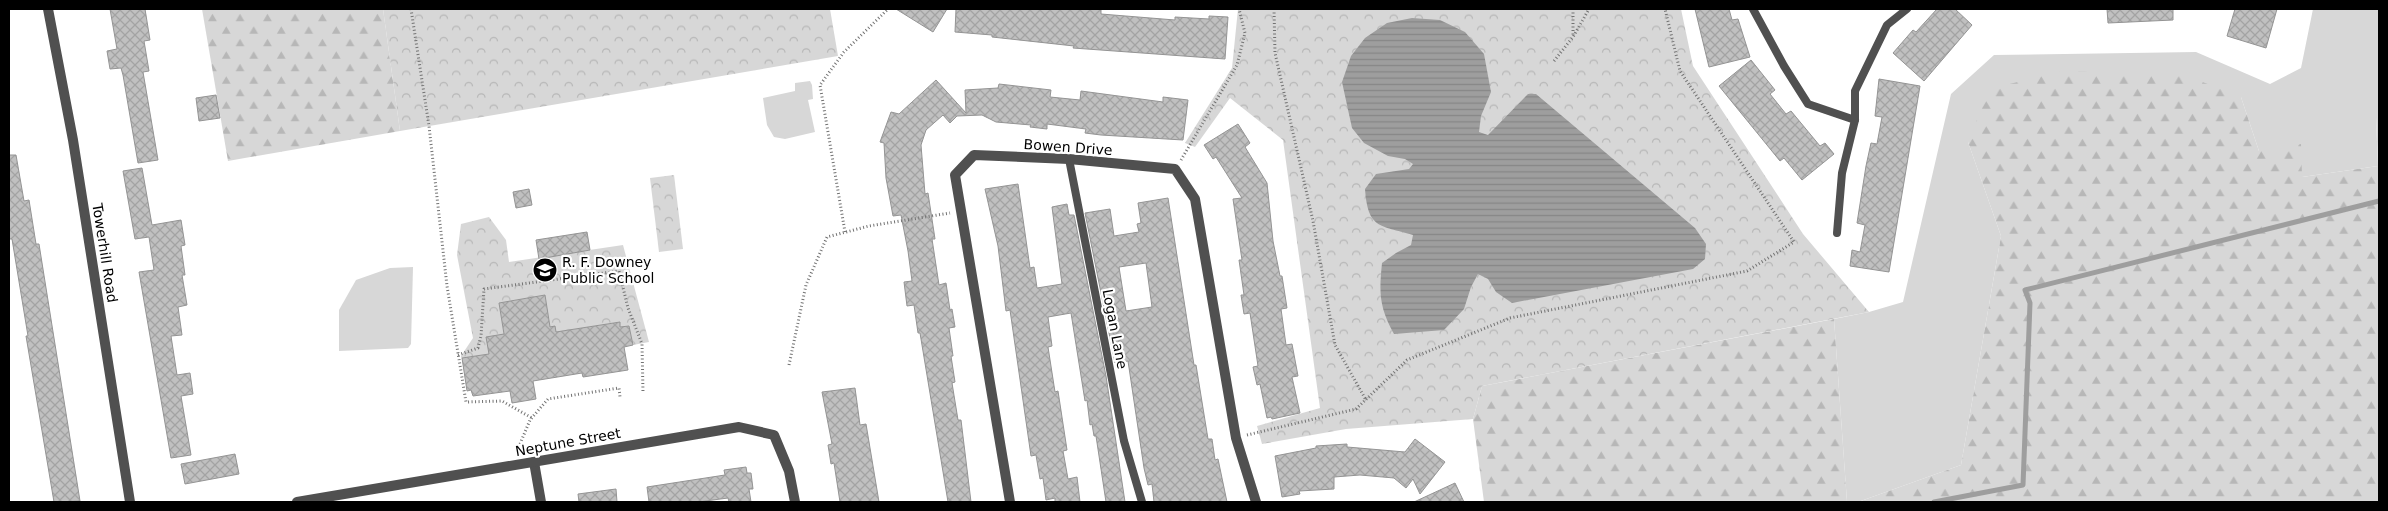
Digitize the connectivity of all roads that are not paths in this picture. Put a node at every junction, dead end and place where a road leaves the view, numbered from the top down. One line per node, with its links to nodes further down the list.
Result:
1 (48, 9): 8 (street, Towerhill Road)
2 (1753, 9): 4 (lane)
3 (1907, 9): 4 (lane)
4 (1854, 120): 6 (lane)
5 (1069, 159): 12 (street, Bowen Drive); 13 (lane, Logan Lane); 14 (street, Bowen Drive)
6 (1837, 232)
7 (534, 462): 9 (street, Neptune Street); 10 (street); 11 (street, Neptune Street)
8 (130, 502)
9 (297, 502)
10 (541, 502)
11 (795, 502)
12 (1010, 502)
13 (1142, 502)
14 (1256, 502)

